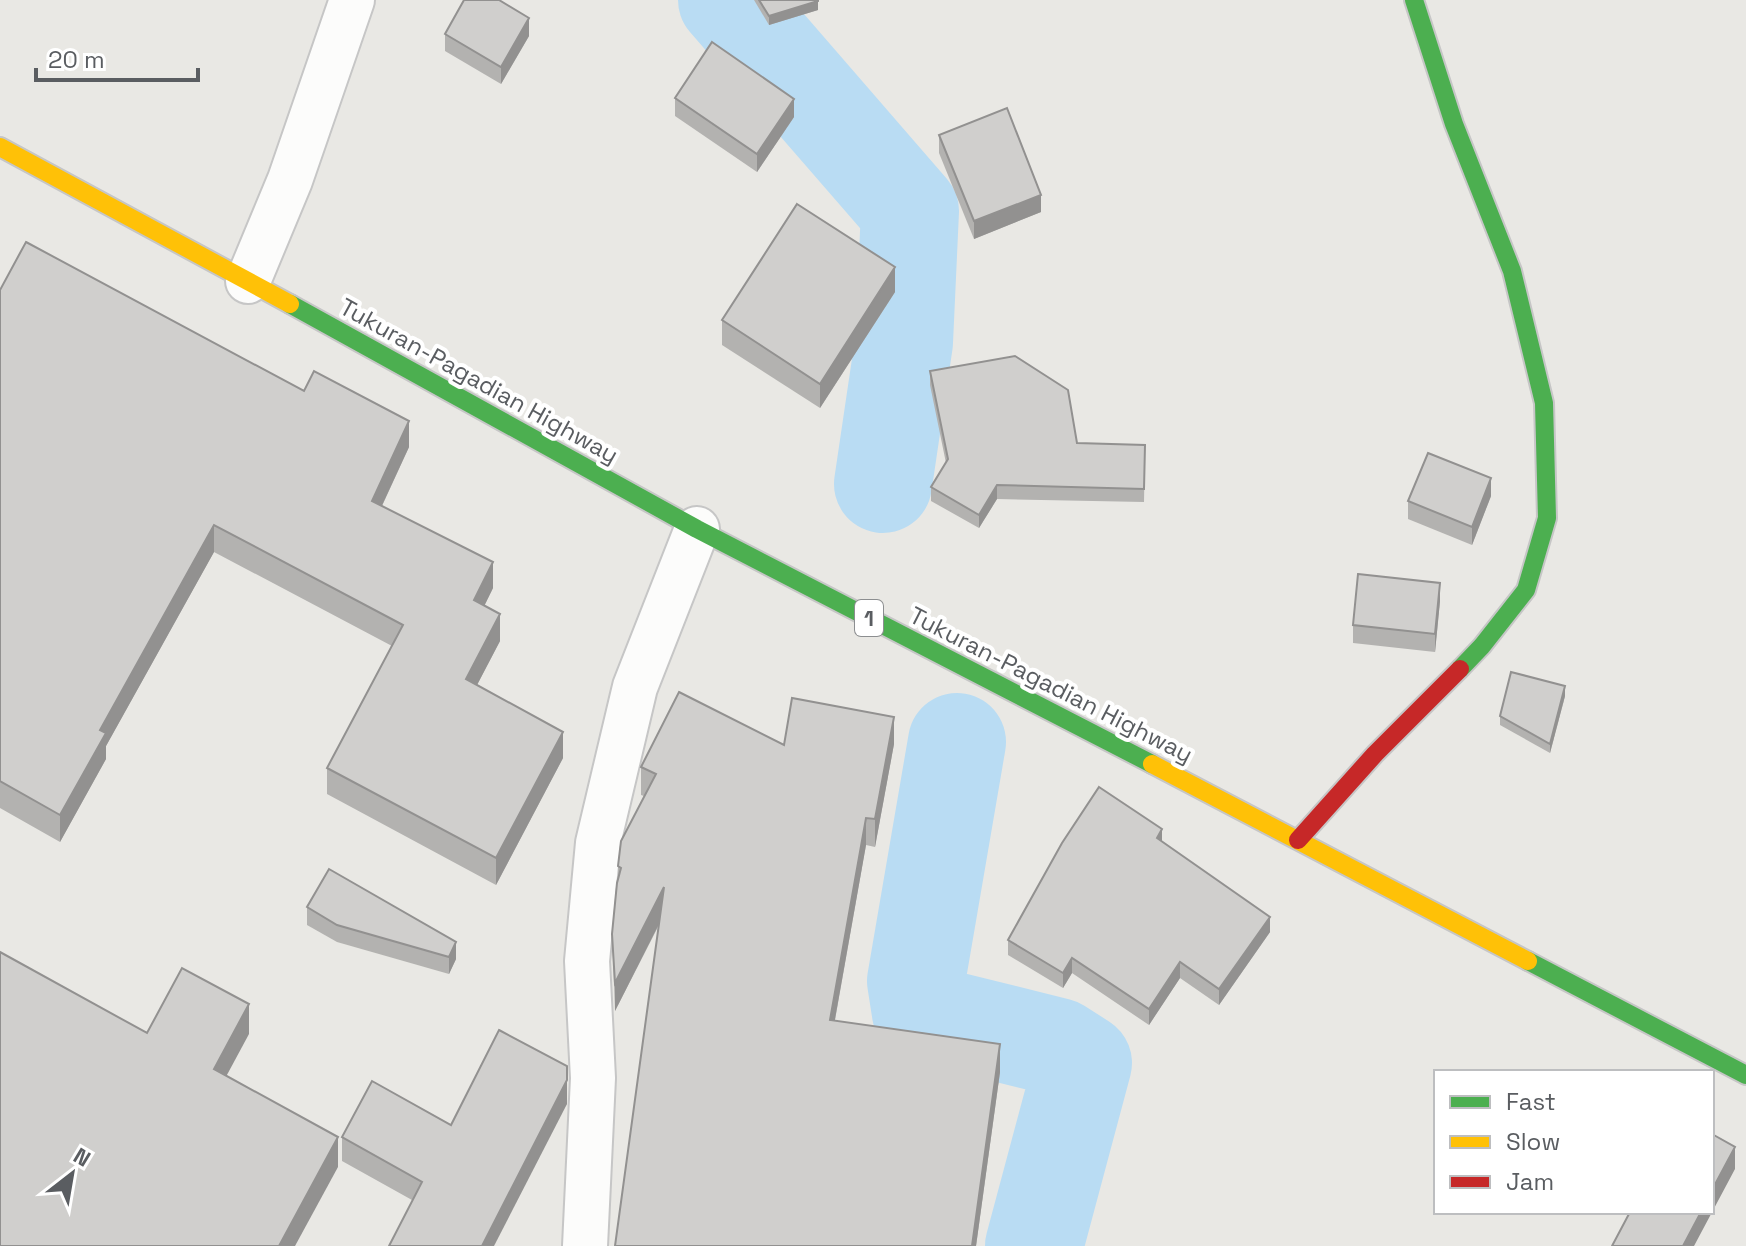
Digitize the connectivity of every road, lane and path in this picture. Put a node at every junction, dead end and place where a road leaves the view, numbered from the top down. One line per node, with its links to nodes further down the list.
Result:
1 (352, 0): 4 (street)
2 (1414, 0): 6 (main road)
3 (0, 147): 4 (main road, Tukuran-Pagadian Highway / 1)
4 (248, 281): 5 (main road, Tukuran-Pagadian Highway / 1)
5 (697, 529): 6 (main road, Tukuran-Pagadian Highway / 1); 8 (street)
6 (1298, 840): 7 (main road, Tukuran-Pagadian Highway / 1)
7 (1746, 1075)
8 (585, 1246)

